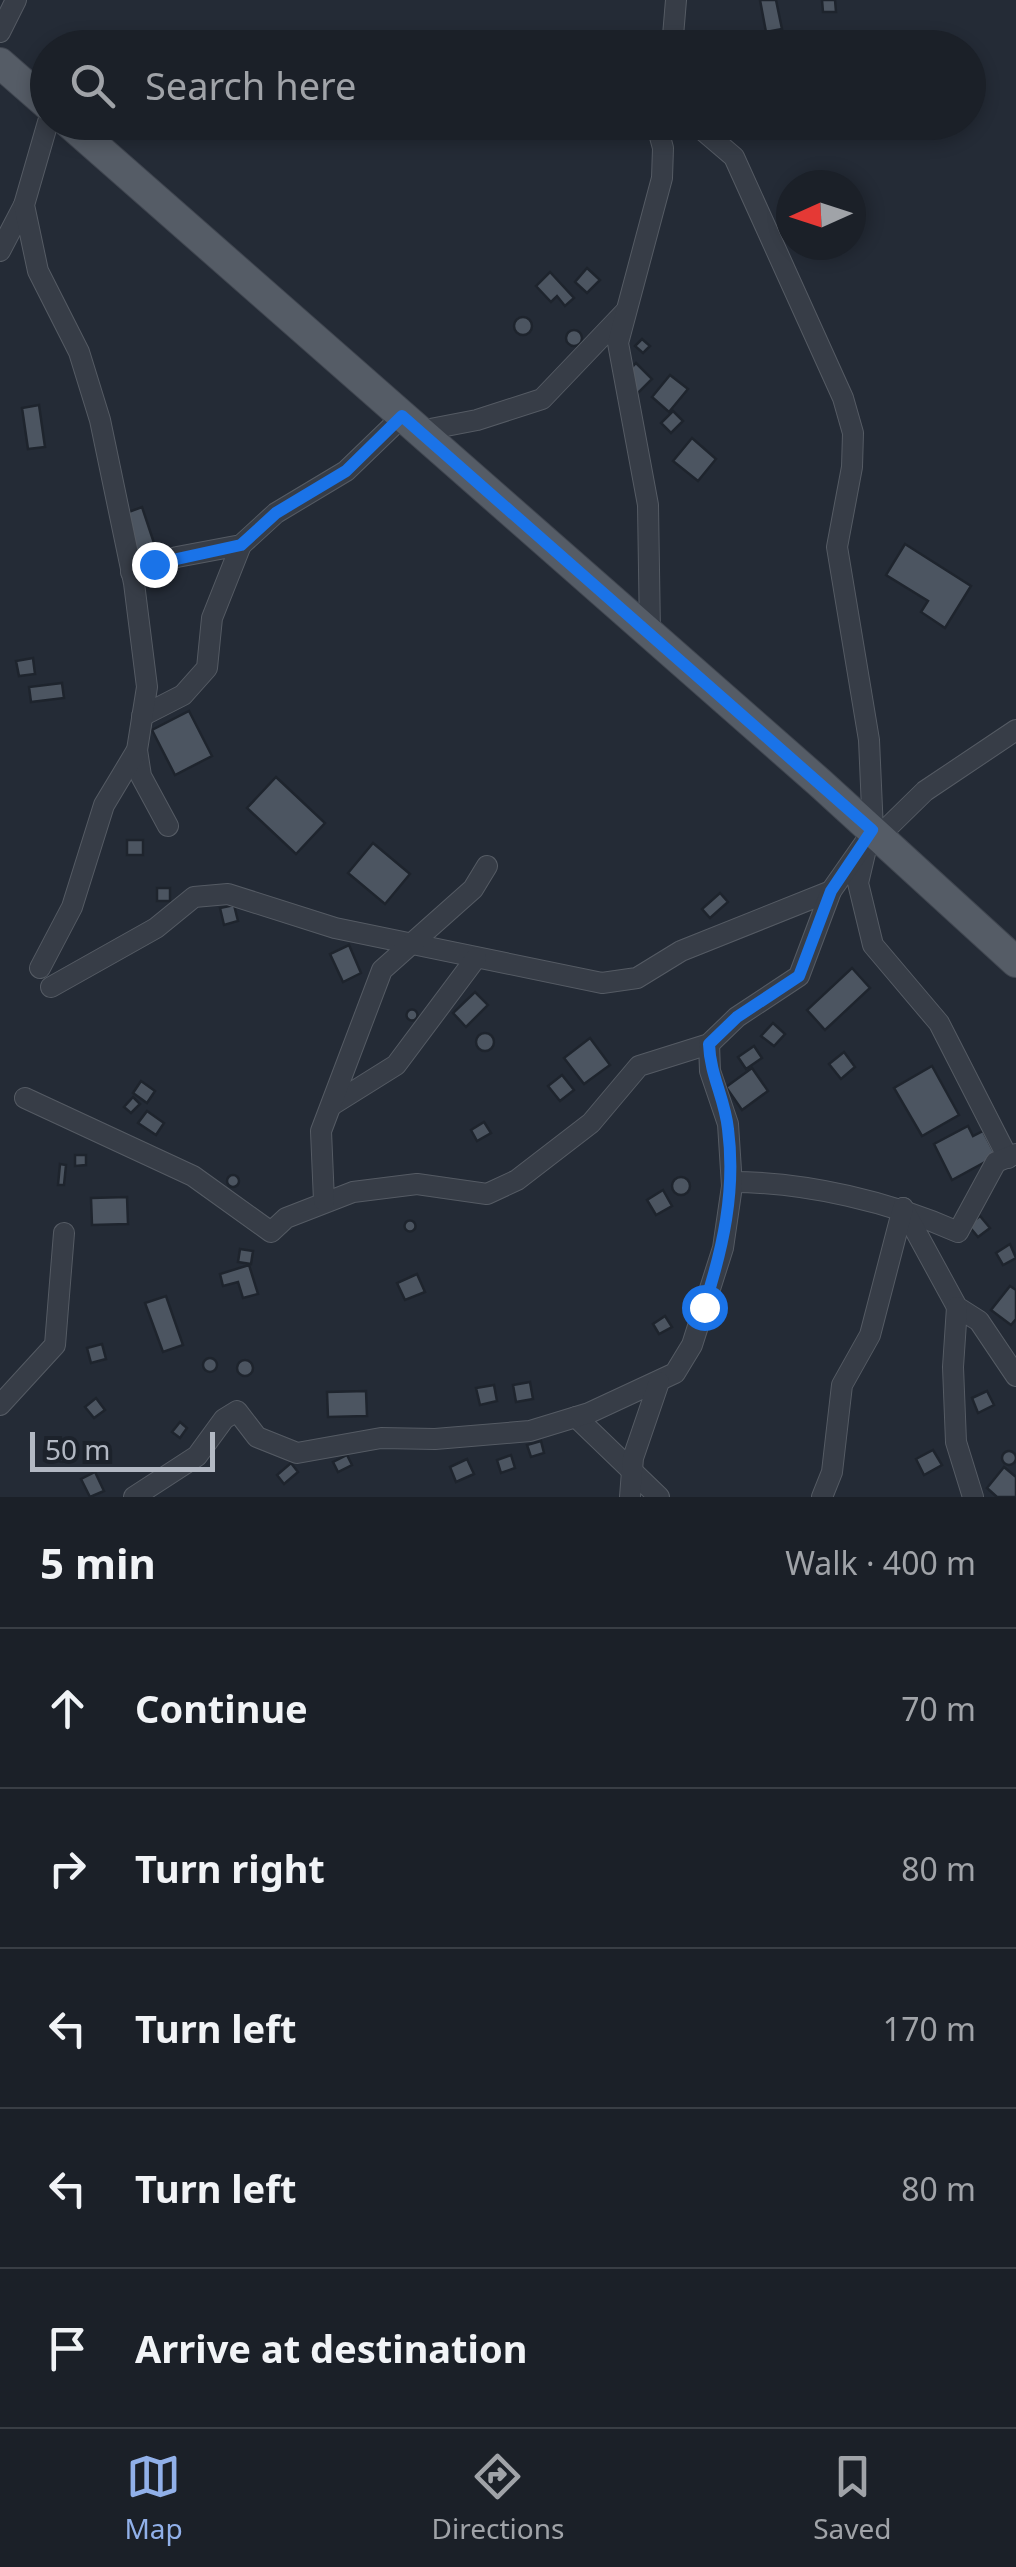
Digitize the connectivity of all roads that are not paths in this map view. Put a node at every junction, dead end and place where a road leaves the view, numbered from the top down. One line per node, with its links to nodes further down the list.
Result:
1 (16, 0): 4 (street)
2 (676, 0): 3 (street)
3 (674, 30)
4 (0, 32)
5 (0, 63): 6 (main road)
6 (30, 89)
7 (43, 140): 11 (street)
8 (88, 140): 14 (main road)
9 (661, 140): 13 (street)
10 (714, 140): 22 (street)
11 (24, 206): 12 (street); 16 (street)
12 (0, 251)
13 (629, 307): 14 (street); 17 (street)
14 (411, 424): 15 (street); 17 (main road)
15 (241, 545): 16 (street); 18 (street)
16 (132, 572): 18 (street)
17 (650, 633): 22 (main road)
18 (142, 716): 20 (street)
19 (1016, 730): 22 (street)
20 (137, 750): 21 (street); 28 (street)
21 (168, 826)
22 (873, 835): 24 (street); 27 (main road); 33 (street)
23 (487, 866): 25 (street)
24 (831, 891): 26 (street); 30 (street)
25 (408, 944): 26 (street); 29 (street); 32 (street)
26 (476, 958): 32 (street)
27 (1016, 962)
28 (40, 968)
29 (52, 987)
30 (709, 1044): 34 (street); 35 (street)
31 (24, 1098): 35 (street)
32 (332, 1105): 35 (street)
33 (1012, 1156): 36 (street)
34 (732, 1182): 36 (street); 40 (street)
35 (324, 1202)
36 (903, 1208): 38 (street); 47 (street)
37 (64, 1233): 41 (street)
38 (957, 1307): 39 (street); 48 (street)
39 (1016, 1376)
40 (659, 1382): 42 (street); 43 (street)
41 (0, 1405)
42 (576, 1417): 43 (street); 44 (street)
43 (632, 1474): 45 (street); 46 (street)
44 (134, 1497)
45 (630, 1497)
46 (660, 1497)
47 (822, 1497)
48 (974, 1497)

